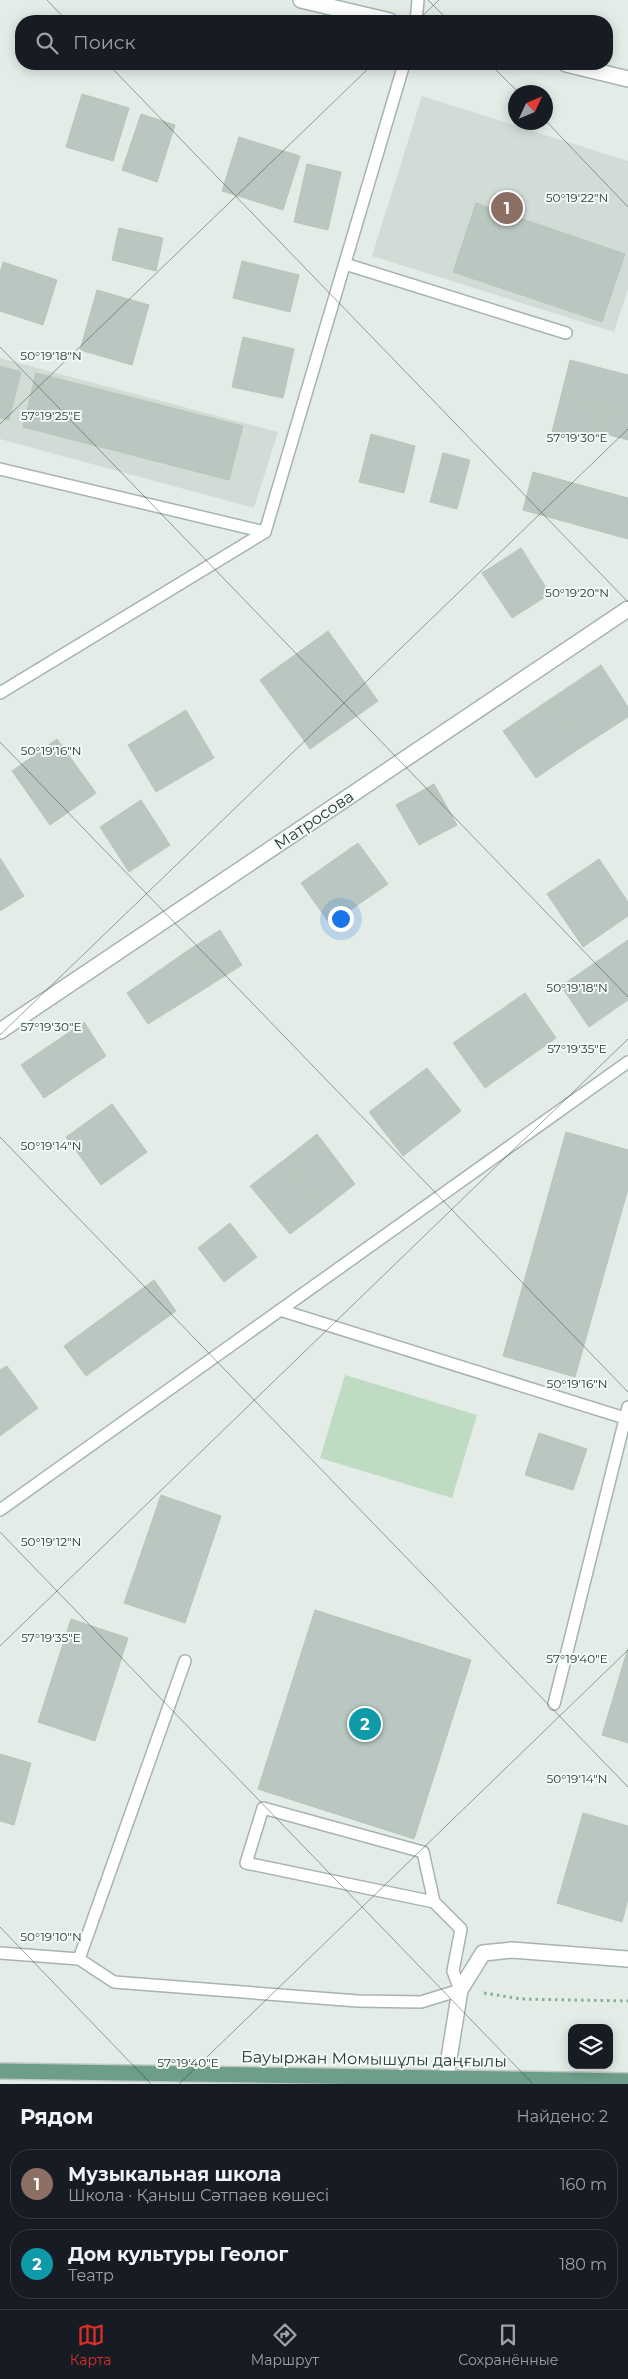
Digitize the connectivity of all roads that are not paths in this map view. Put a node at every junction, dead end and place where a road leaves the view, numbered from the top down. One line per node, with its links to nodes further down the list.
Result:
1 (302, 0): 3 (street)
2 (418, 0): 4 (lane)
3 (365, 15)
4 (417, 15)
5 (402, 70): 8 (lane)
6 (591, 70): 7 (street)
7 (628, 79)
8 (345, 264): 9 (lane); 11 (lane)
9 (566, 332)
10 (0, 469): 11 (lane)
11 (265, 532): 13 (lane)
12 (628, 609): 14 (street, Матросова)
13 (0, 693)
14 (0, 1031)
15 (628, 1062): 16 (lane)
16 (280, 1310): 18 (lane); 19 (lane)
17 (628, 1407): 18 (lane)
18 (627, 1419): 21 (lane)
19 (0, 1510)
20 (185, 1661): 24 (lane)
21 (554, 1704)
22 (434, 1902): 22 (lane); 26 (lane)
23 (0, 1954): 24 (lane)
24 (79, 1959): 26 (lane)
25 (628, 1959): 26 (street)
26 (460, 1990): 28 (street)
27 (0, 2071): 28 (main road, Бауыржан Момышұлы даңғылы)
28 (446, 2077): 29 (main road, Бауыржан Момышұлы даңғылы)
29 (628, 2081)

